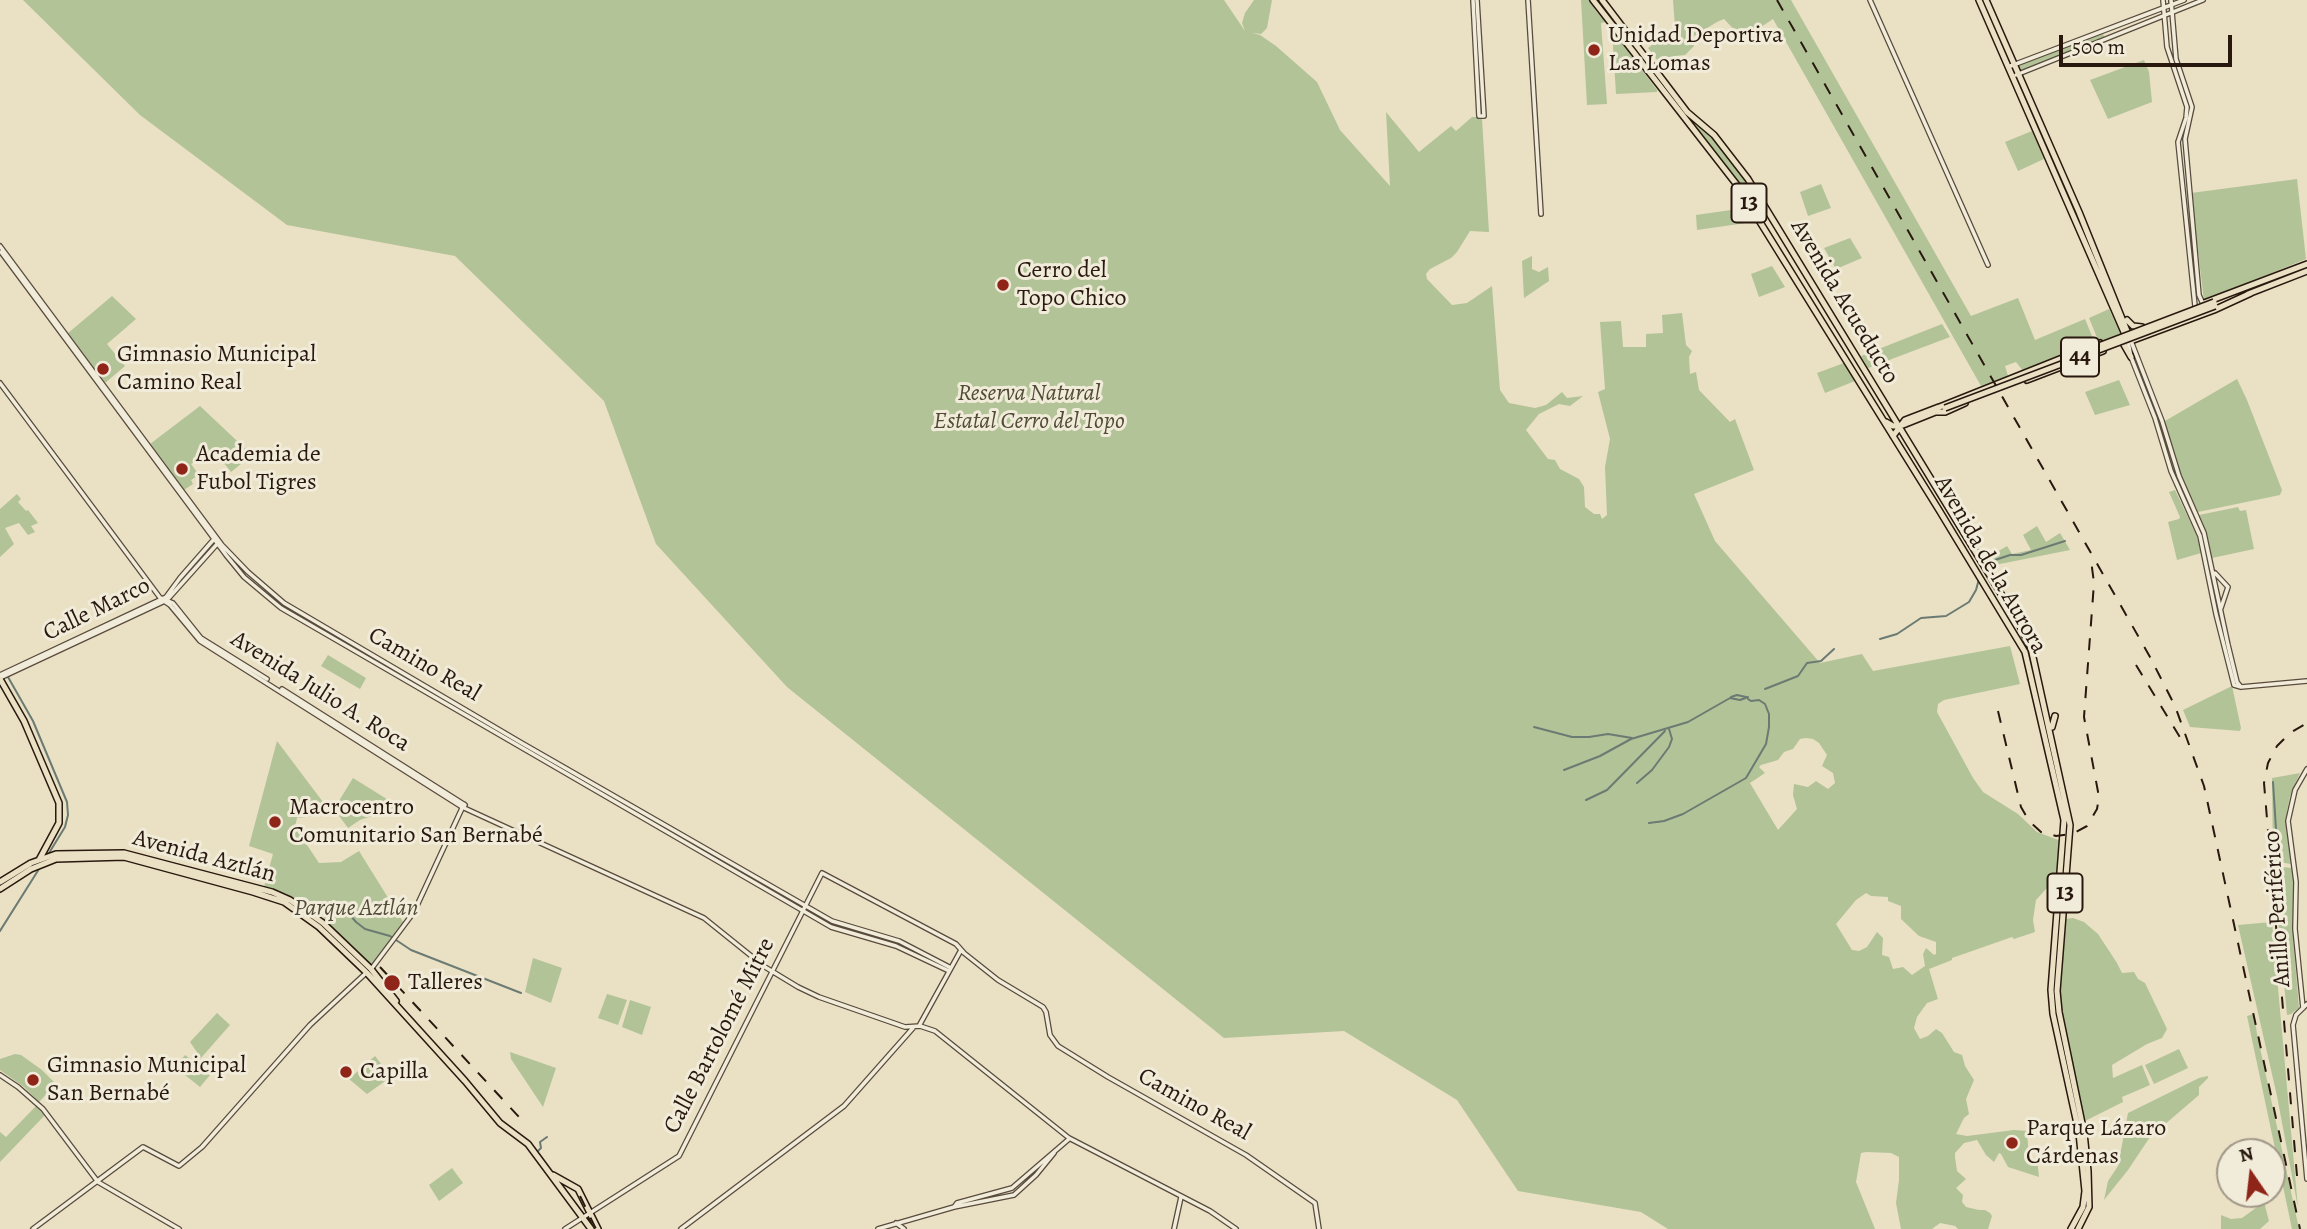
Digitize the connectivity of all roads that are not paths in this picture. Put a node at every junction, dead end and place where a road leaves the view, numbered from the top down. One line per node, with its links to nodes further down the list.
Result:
1 (1475, 0): 18 (street)
2 (1528, 0): 27 (street)
3 (1593, 0): 30 (main road, Avenida Acueducto / 13)
4 (1602, 0): 29 (main road, Avenida Acueducto / 13)
5 (1870, 0): 33 (street)
6 (1979, 0): 16 (main road)
7 (1986, 0): 16 (main road)
8 (2163, 0): 12 (street)
9 (2183, 0): 11 (street)
10 (2203, 0): 13 (street)
11 (2172, 3): 12 (street); 13 (street); 14 (street)
12 (2164, 8): 15 (street); 16 (street)
13 (2177, 10): 14 (street)
14 (2171, 12): 15 (street); 20 (street)
15 (2164, 15): 17 (street); 21 (street)
16 (2011, 66): 17 (main road)
17 (2015, 76): 19 (main road); 22 (main road)
18 (1482, 116)
19 (2049, 161): 22 (main road); 23 (main road)
20 (2188, 163): 21 (street); 28 (street)
21 (2180, 164): 28 (street)
22 (2061, 170): 24 (main road)
23 (2064, 194): 24 (main road); 25 (main road)
24 (2074, 200): 26 (main road)
25 (2071, 210): 26 (main road); 34 (main road)
26 (2079, 212): 34 (main road)
27 (1541, 214)
28 (2189, 217): 38 (street)
29 (1787, 243): 30 (main road); 43 (main road, Avenida Acueducto / 13)
30 (1776, 247): 44 (main road, Avenida Acueducto / 13)
31 (0, 248): 72 (street, Camino Real)
32 (2307, 264): 36 (main road, 44)
33 (1988, 265)
34 (2100, 271): 41 (main road); 47 (main road)
35 (2307, 271): 37 (main road, 44)
36 (2239, 291): 39 (main road); 40 (main road, 44)
37 (2251, 293): 40 (main road, 44); 46 (main road)
38 (2197, 295): 39 (street); 42 (street)
39 (2203, 304): 42 (main road)
40 (2215, 304): 59 (main road, 44, bridge)
41 (2118, 305): 45 (main road); 47 (main road)
42 (2195, 306): 45 (main road)
43 (1828, 310): 44 (main road); 49 (main road, Avenida Acueducto / 13)
44 (1819, 315): 51 (main road, Avenida Acueducto / 13)
45 (2145, 326): 46 (main road); 47 (main road)
46 (2152, 333): 47 (main road)
47 (2128, 338): 48 (main road); 50 (main road); 52 (main road); 56 (street)
48 (2100, 343): 50 (main road); 57 (main road)
49 (1851, 347): 51 (main road); 53 (main road, Avenida Acueducto / 13)
50 (2104, 351): 57 (main road)
51 (1841, 353): 54 (main road, Avenida Acueducto / 13)
52 (2131, 356): 58 (street)
53 (1869, 378): 54 (main road); 61 (main road, Avenida Acueducto / 13)
54 (1859, 382): 62 (main road, Avenida Acueducto / 13)
55 (0, 383): 75 (street, Avenida Julio A. Roca)
56 (2151, 391): 58 (street); 64 (street)
57 (1973, 396): 59 (main road)
58 (2150, 404): 60 (street)
59 (1936, 410): 63 (main road, 44)
60 (2155, 418): 64 (street); 69 (street)
61 (1895, 419): 63 (main road); 65 (main road, Avenida Acueducto / 13)
62 (1883, 421): 65 (main road); 66 (main road, Avenida de la Aurora / 13)
63 (1907, 421): 65 (main road, 44); 67 (main road)
64 (2162, 421): 68 (street)
65 (1899, 426): 66 (main road, 44); 67 (main road, Avenida de la Aurora / 13)
66 (1893, 436): 71 (main road, Avenida de la Aurora / 13)
67 (1905, 437): 70 (main road, Avenida de la Aurora / 13)
68 (2179, 476): 69 (street); 74 (street)
69 (2179, 488): 73 (street)
70 (1946, 505): 71 (main road); 81 (main road, Avenida de la Aurora / 13)
71 (1939, 510): 99 (main road, Avenida de la Aurora / 13)
72 (217, 540): 75 (street, Calle Marco); 87 (street, Camino Real)
73 (2204, 556): 74 (street); 77 (street)
74 (2212, 565): 76 (street); 76 (street)
75 (163, 599): 78 (street, Calle Marco); 83 (street, Avenida Julio A. Roca)
76 (2221, 609): 77 (street)
77 (2226, 644): 79 (street)
78 (0, 678): 84 (main road)
79 (2307, 681)
80 (2055, 716): 81 (main road)
81 (2052, 737): 99 (main road, Avenida de la Aurora / 13)
82 (2307, 769): 92 (street, Anillo Periférico)
83 (463, 805): 90 (street); 91 (street, Avenida Julio A. Roca)
84 (41, 862): 85 (main road, Avenida Aztlán); 86 (main road, Avenida Aztlán); 90 (main road, Avenida Aztlán)
85 (0, 882)
86 (0, 889)
87 (804, 908): 88 (street, Calle Bartolomé Mitre); 89 (street, Camino Real); 91 (street, Calle Bartolomé Mitre)
88 (961, 950): 89 (street); 124 (street, Camino Real)
89 (950, 970): 97 (street)
90 (369, 971): 96 (main road, Avenida Aztlán); 96 (main road, Avenida Aztlán); 105 (street)
91 (771, 972): 98 (street, Avenida Julio A. Roca); 110 (street, Calle Bartolomé Mitre)
92 (2301, 989): 93 (street); 94 (street, Anillo Periférico)
93 (2307, 995): 94 (street)
94 (2302, 1002): 95 (street, Anillo Periférico)
95 (2305, 1006): 104 (street)
96 (401, 1010): 103 (main road, Avenida Aztlán)
97 (919, 1026): 98 (street); 101 (street)
98 (913, 1028): 119 (street)
99 (2060, 1031): 106 (main road, Avenida de la Aurora / 13)
100 (0, 1075): 105 (street)
101 (1069, 1138): 102 (street); 107 (street)
102 (1054, 1153): 109 (street); 109 (street)
103 (548, 1171): 108 (main road, Avenida Aztlán); 112 (main road, Avenida Aztlán)
104 (2307, 1180)
105 (98, 1182): 114 (street); 115 (street)
106 (2088, 1191): 125 (main road, 13); 126 (main road, 13)
107 (1181, 1196): 122 (street); 123 (street)
108 (585, 1206): 110 (main road); 111 (main road, Avenida Aztlán)
109 (954, 1207): 113 (street)
110 (596, 1211): 111 (street, Calle Bartolomé Mitre)
111 (589, 1215): 112 (street, Calle Bartolomé Mitre); 118 (main road, Avenida Aztlán)
112 (582, 1217): 116 (street, Calle Bartolomé Mitre); 117 (main road, Avenida Aztlán)
113 (896, 1223): 120 (street); 121 (street)
114 (33, 1229)
115 (179, 1229)
116 (565, 1229)
117 (591, 1229)
118 (598, 1229)
119 (681, 1229)
120 (878, 1229)
121 (904, 1229)
122 (1174, 1229)
123 (1236, 1229)
124 (1319, 1229)
125 (2071, 1229)
126 (2078, 1229)

